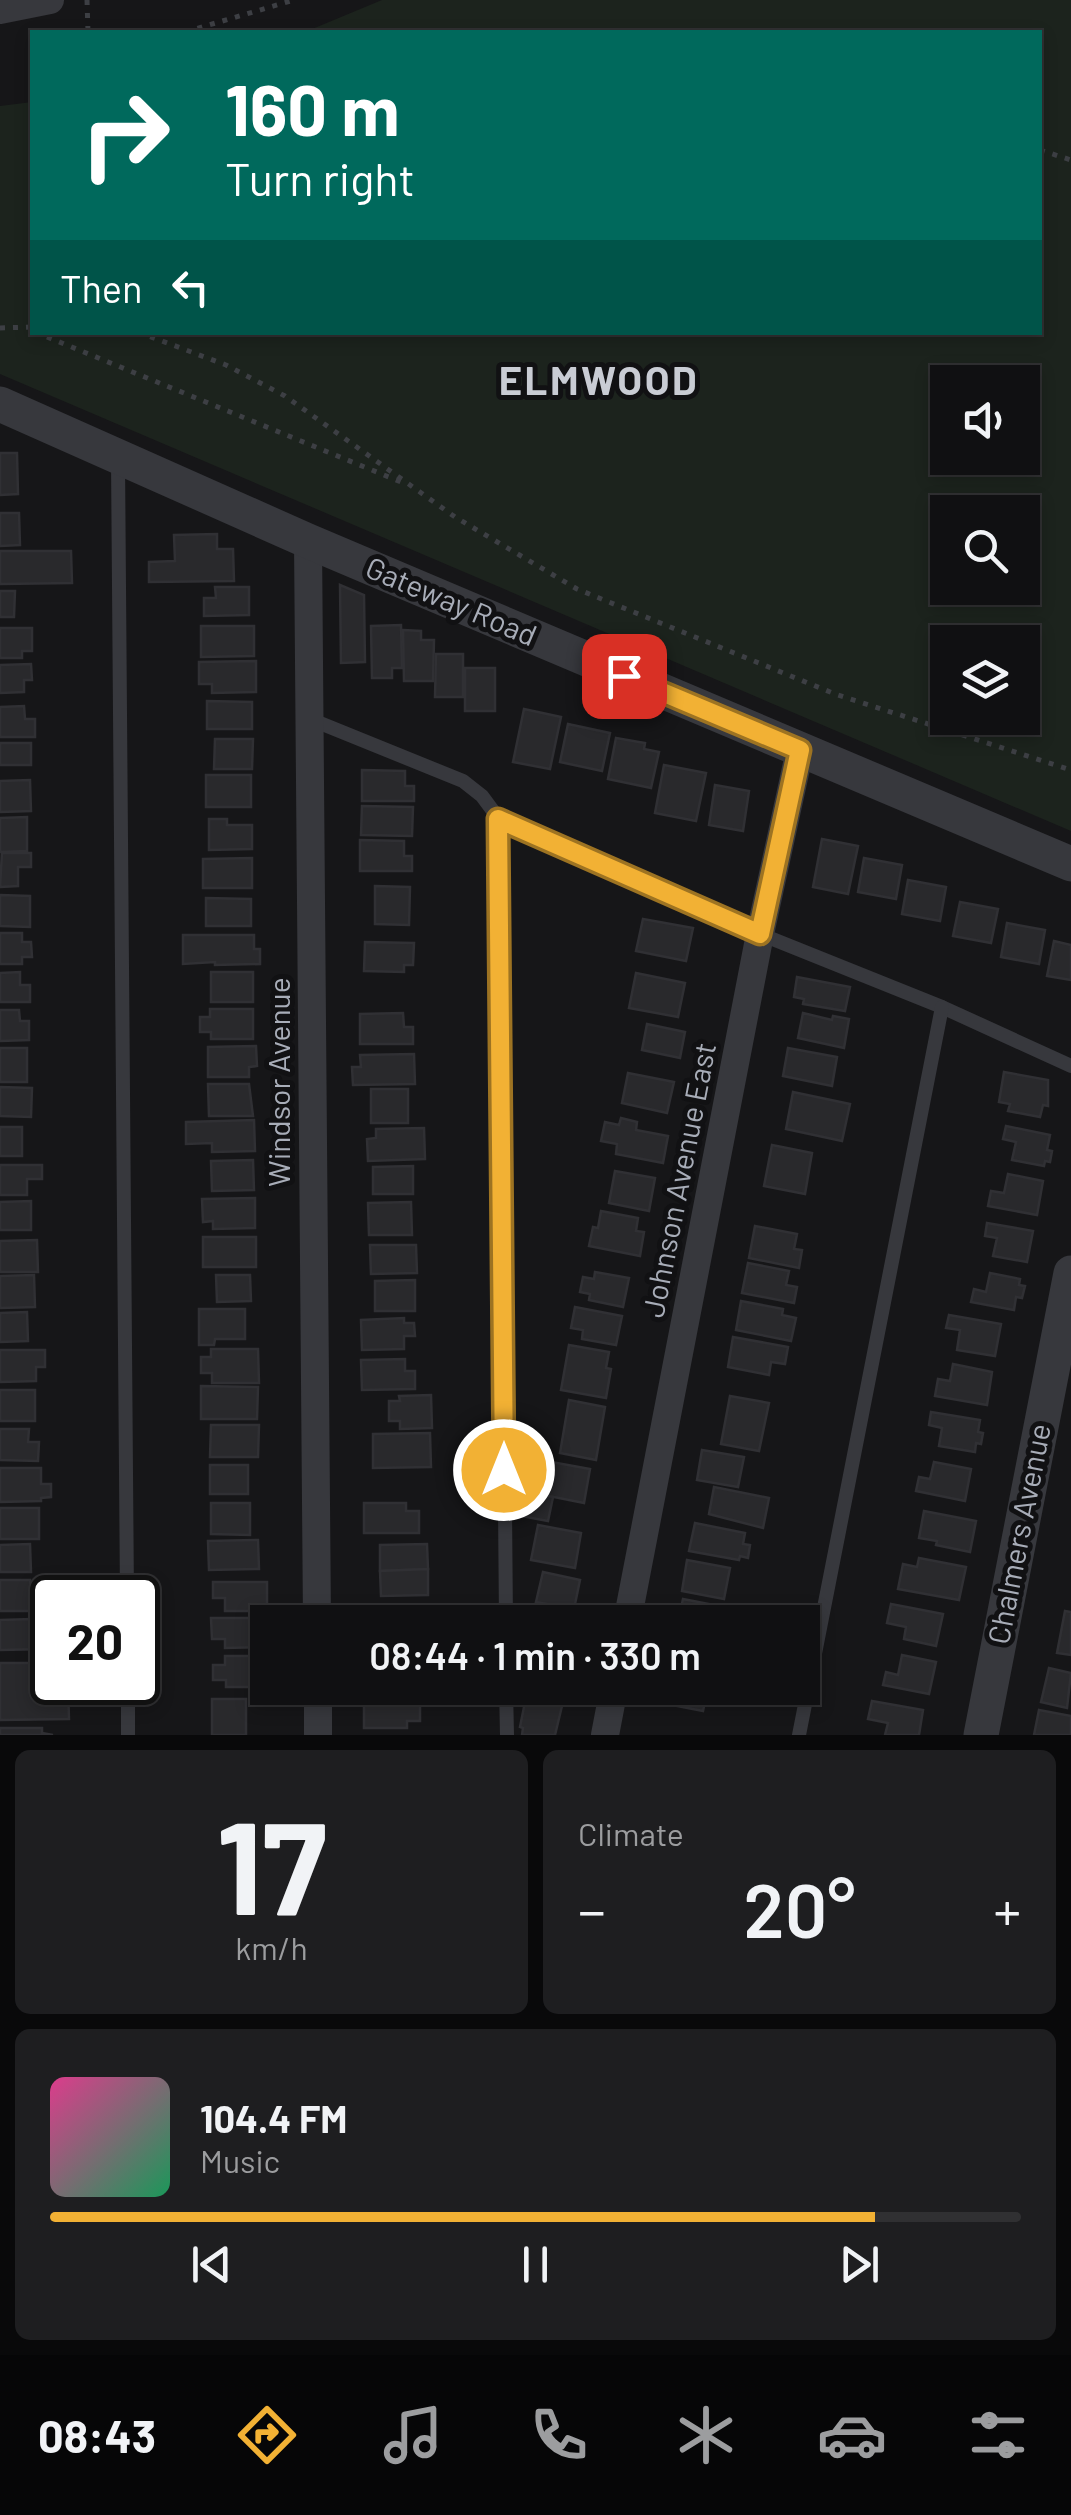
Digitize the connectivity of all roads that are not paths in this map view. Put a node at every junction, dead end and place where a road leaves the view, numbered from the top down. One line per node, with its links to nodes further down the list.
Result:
1 (50, 0): 2 (street)
2 (0, 10)
3 (0, 404): 4 (street, Gateway Road)
4 (118, 454): 5 (street, Gateway Road); 14 (lane)
5 (308, 542): 6 (street, Windsor Avenue); 7 (street, Gateway Road)
6 (310, 719): 8 (lane); 15 (street, Windsor Avenue)
7 (800, 750): 9 (street, Gateway Road); 10 (street, Johnson Avenue East)
8 (498, 819): 10 (lane); 16 (lane)
9 (1071, 864)
10 (760, 934): 11 (lane); 17 (street, Johnson Avenue East)
11 (942, 1006): 12 (lane); 26 (lane)
12 (1071, 1066)
13 (1071, 1273): 27 (street, Chalmers Avenue)
14 (127, 1575)
15 (318, 1605)
16 (506, 1605)
17 (629, 1605)
18 (128, 1705): 22 (lane)
19 (318, 1705): 23 (street)
20 (506, 1705): 24 (lane)
21 (610, 1705): 25 (street)
22 (128, 1735)
23 (318, 1735)
24 (507, 1735)
25 (604, 1735)
26 (799, 1735)
27 (981, 1735)

